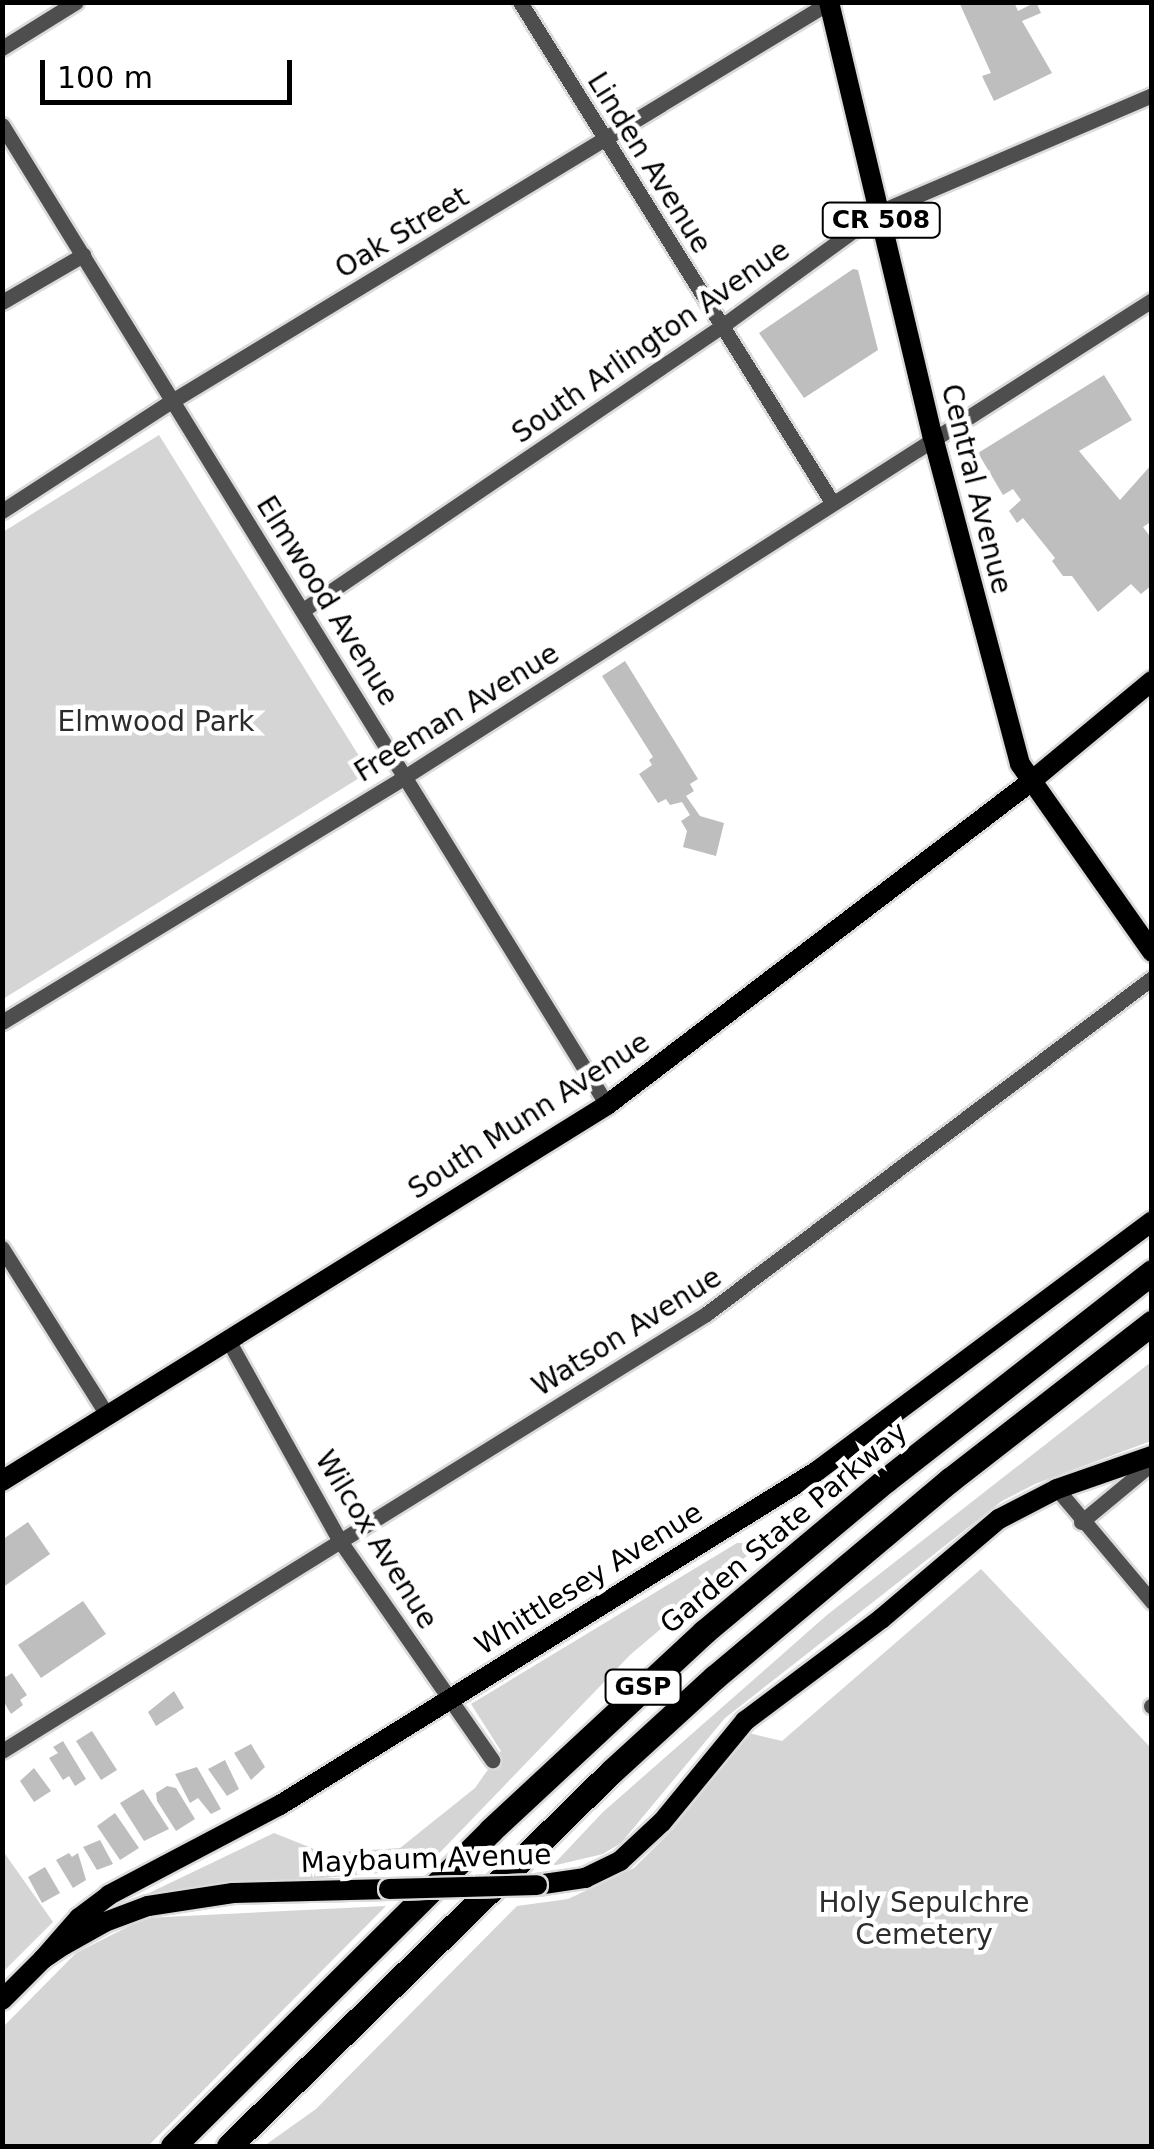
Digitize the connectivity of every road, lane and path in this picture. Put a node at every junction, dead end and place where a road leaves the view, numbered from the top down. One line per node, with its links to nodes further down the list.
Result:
1 (76, 2): 4 (street)
2 (520, 2): 7 (street, Linden Avenue)
3 (830, 3): 7 (street, Oak Street); 8 (main road, Central Avenue / CR 508)
4 (2, 48)
5 (1152, 94): 8 (street, South Arlington Avenue)
6 (2, 125): 9 (street, Elmwood Avenue)
7 (605, 139): 12 (street, Linden Avenue); 13 (street, Oak Street)
8 (879, 212): 12 (street, South Arlington Avenue); 14 (main road, Central Avenue / CR 508)
9 (83, 255): 11 (street); 13 (street, Elmwood Avenue)
10 (1152, 300): 14 (street, Freeman Avenue)
11 (2, 302)
12 (722, 326): 15 (street, Linden Avenue); 17 (street, South Arlington Avenue)
13 (174, 400): 16 (street, Oak Street); 17 (street, Elmwood Avenue)
14 (933, 437): 15 (street, Freeman Avenue); 20 (main road, Central Avenue / CR 508)
15 (832, 502): 19 (street, Freeman Avenue)
16 (2, 511)
17 (303, 610): 19 (street, Elmwood Avenue)
18 (1152, 681): 20 (main road, South Munn Avenue)
19 (406, 776): 23 (street, Freeman Avenue); 24 (street, Elmwood Avenue)
20 (1029, 783): 21 (main road, Central Avenue / CR 508); 24 (main road, South Munn Avenue)
21 (1152, 952)
22 (1152, 978): 35 (street, Watson Avenue)
23 (2, 1022)
24 (606, 1105): 29 (main road, South Munn Avenue)
25 (1152, 1221): 37 (main road, Whittlesey Avenue)
26 (4, 1253): 30 (street)
27 (1152, 1272): 42 (highway, Garden State Parkway / GSP)
28 (1152, 1323): 43 (highway, GSP)
29 (228, 1340): 30 (main road, South Munn Avenue); 35 (street, Wilcox Avenue)
30 (108, 1416): 32 (main road, South Munn Avenue)
31 (1152, 1460): 33 (main road, Maybaum Avenue); 34 (street)
32 (2, 1481)
33 (1057, 1489): 34 (street); 40 (main road, Maybaum Avenue, bridge)
34 (1081, 1522): 36 (street)
35 (340, 1542): 37 (street, Wilcox Avenue); 38 (street, Watson Avenue)
36 (1152, 1602)
37 (450, 1699): 39 (street, Wilcox Avenue); 40 (main road, Whittlesey Avenue)
38 (2, 1751)
39 (492, 1760)
40 (43, 1960): 41 (main road, Maybaum Avenue)
41 (2, 2000)
42 (174, 2146)
43 (228, 2146)

